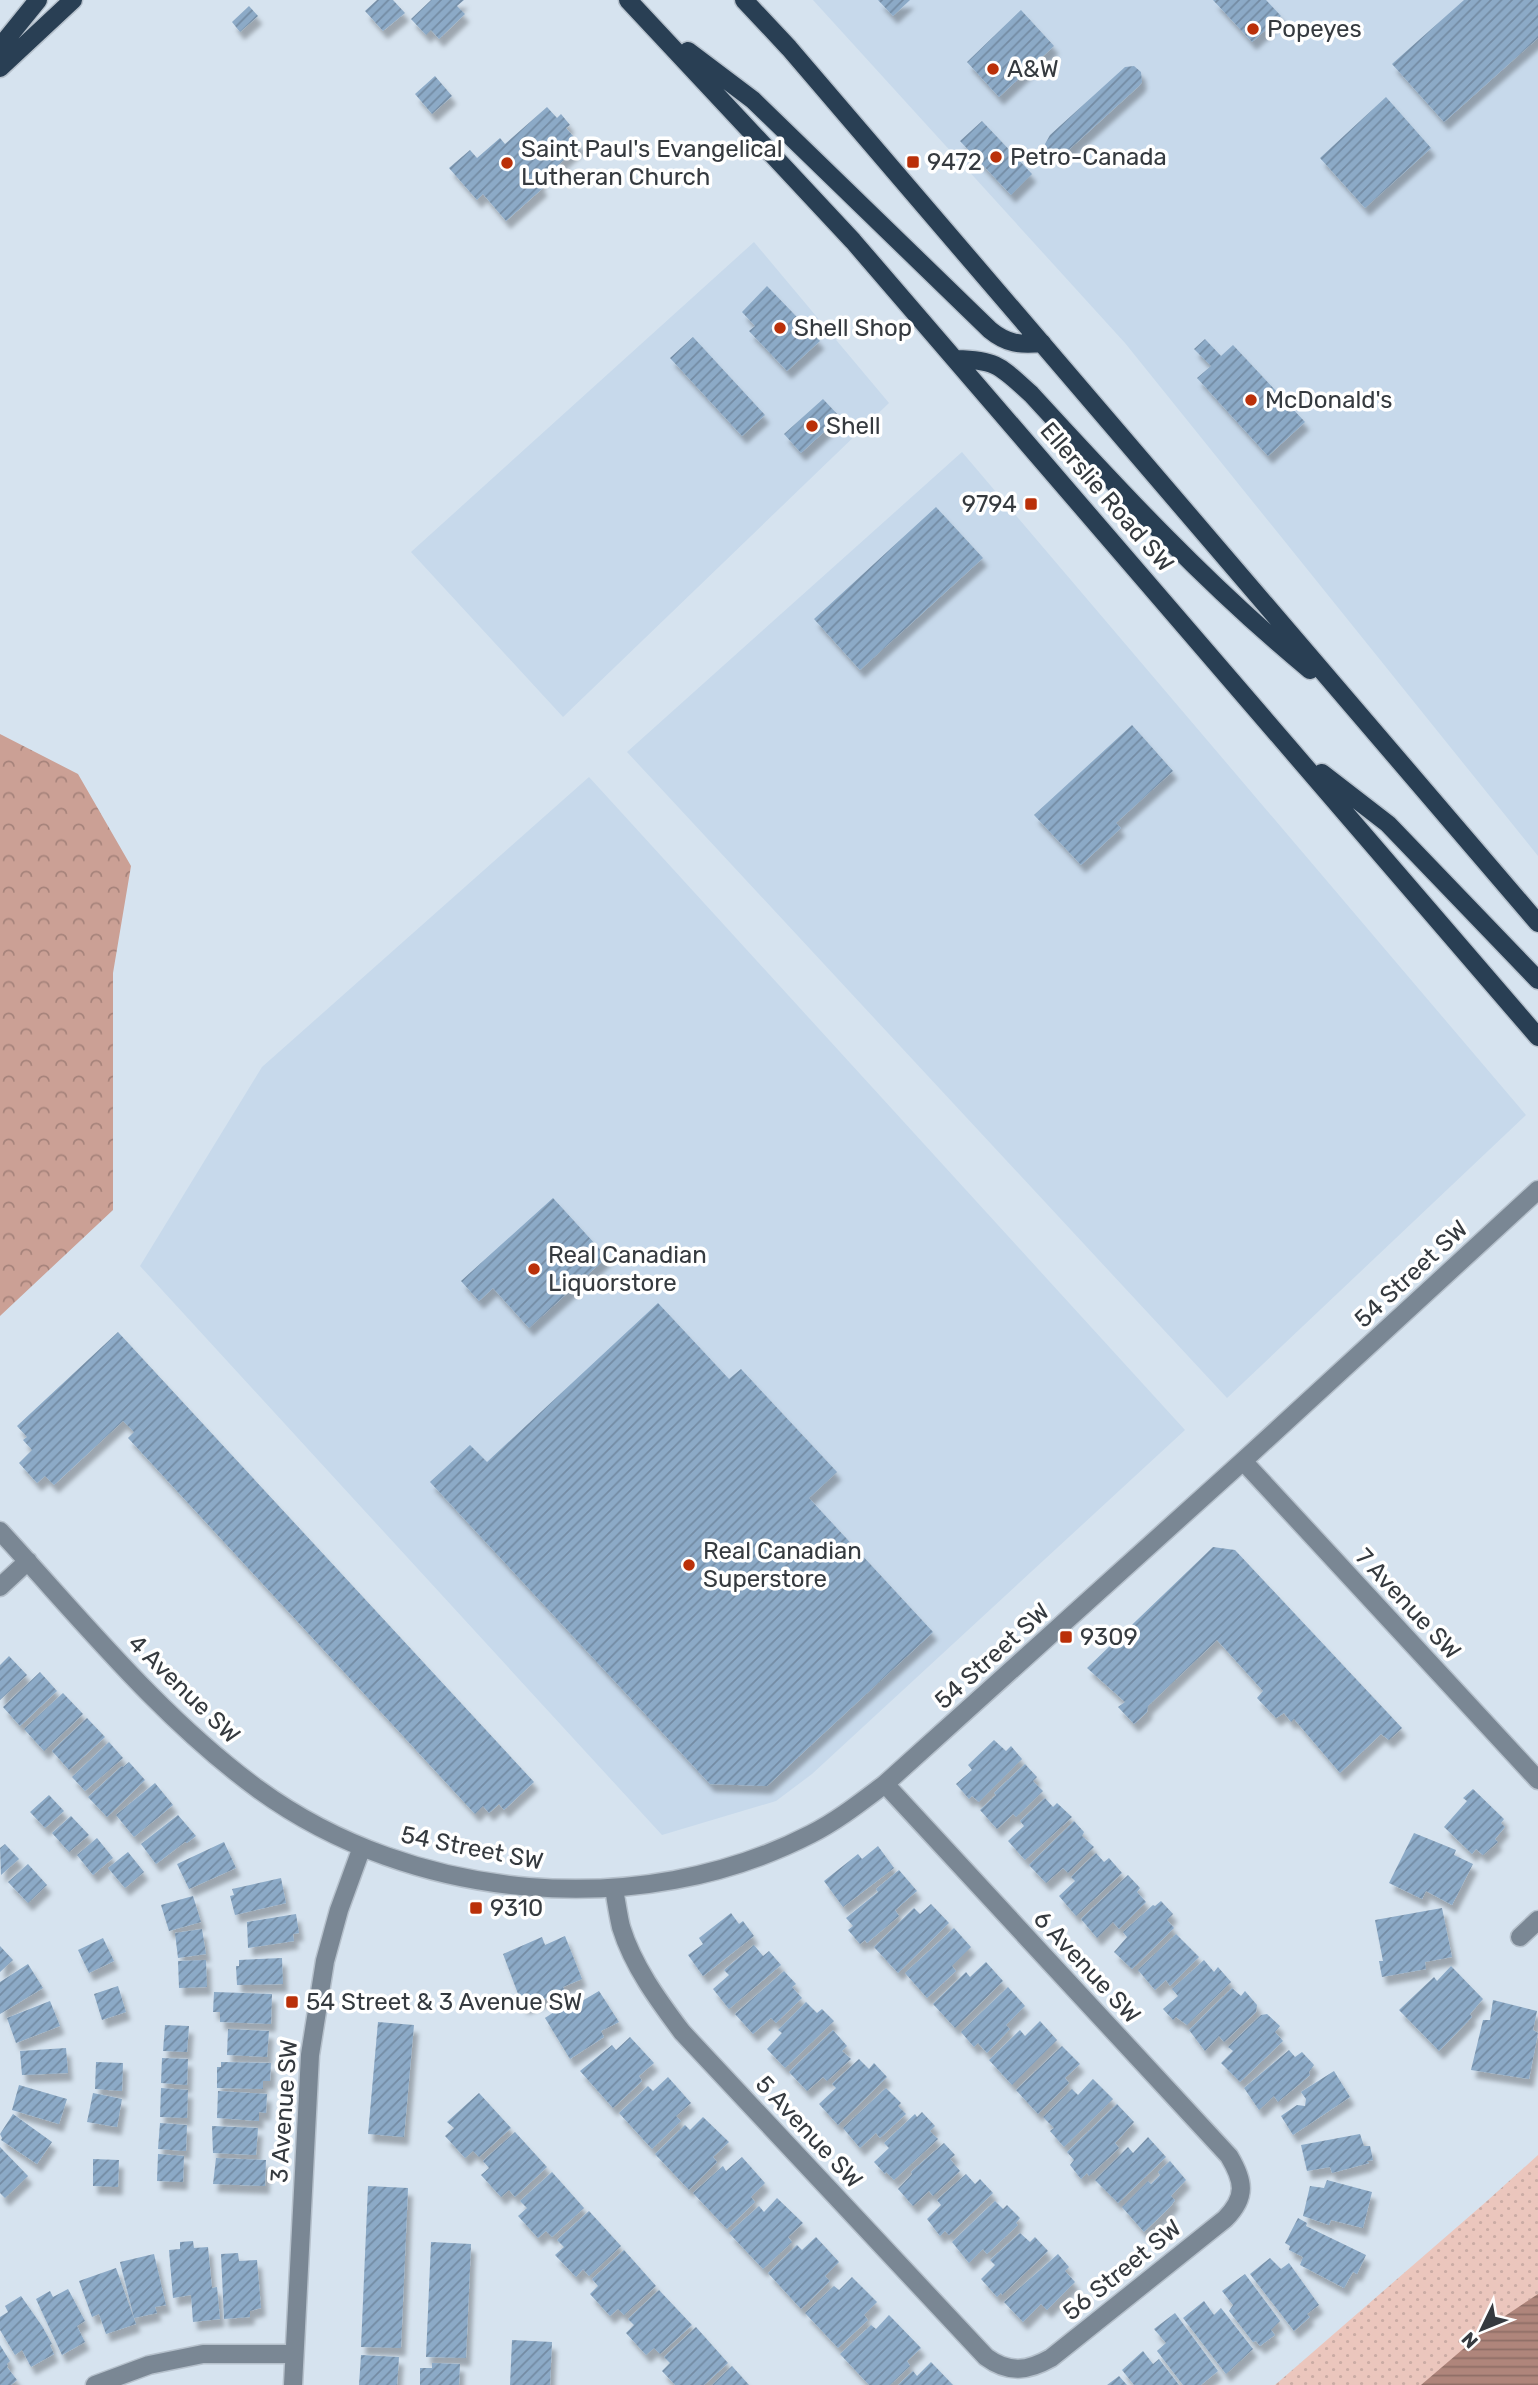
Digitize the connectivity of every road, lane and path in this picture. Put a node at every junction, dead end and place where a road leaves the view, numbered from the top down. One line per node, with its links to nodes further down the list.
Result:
1 (38, 0): 6 (main road)
2 (73, 0): 7 (main road)
3 (628, 0): 5 (main road, Ellerslie Road SW)
4 (744, 0): 8 (main road, Ellerslie Road SW)
5 (646, 20): 8 (main road); 9 (main road, Ellerslie Road SW)
6 (0, 47)
7 (0, 68)
8 (1042, 343): 10 (main road, Ellerslie Road SW)
9 (956, 359): 10 (main road); 11 (main road, Ellerslie Road SW)
10 (1351, 704): 12 (main road, Ellerslie Road SW)
11 (1292, 749): 13 (main road); 14 (main road, Ellerslie Road SW)
12 (1538, 923)
13 (1538, 980)
14 (1538, 1037)
15 (1538, 1190): 16 (street, 54 Street SW)
16 (1243, 1461): 20 (street, 7 Avenue SW); 21 (street, 54 Street SW)
17 (0, 1531): 18 (street, 4 Avenue SW)
18 (28, 1561): 19 (street); 22 (street, 4 Avenue SW)
19 (0, 1587)
20 (1538, 1780)
21 (885, 1784): 23 (street, 54 Street SW); 26 (street, 6 Avenue SW)
22 (362, 1847): 23 (street, 54 Street SW); 27 (street, 3 Avenue SW)
23 (614, 1888): 28 (street, 5 Avenue SW)
24 (1538, 1920): 25 (street)
25 (1520, 1937)
26 (1241, 2190): 28 (street, 56 Street SW)
27 (294, 2354): 29 (street); 30 (street, 3 Avenue SW)
28 (1018, 2370)
29 (95, 2385)
30 (293, 2385)

